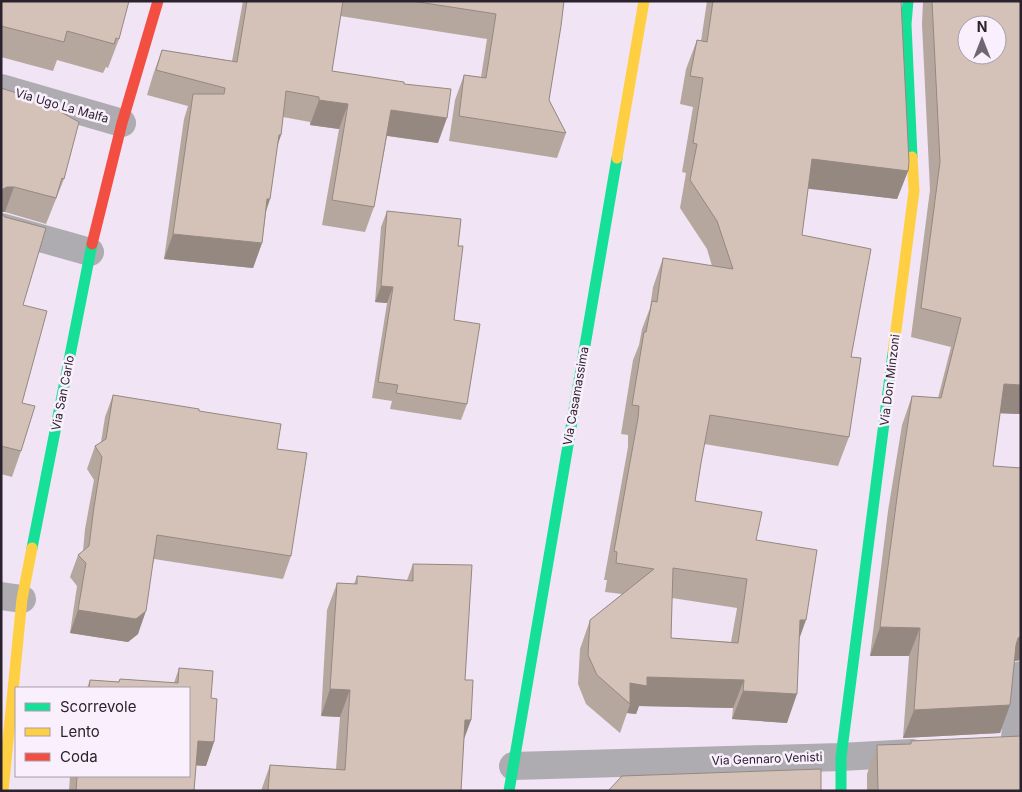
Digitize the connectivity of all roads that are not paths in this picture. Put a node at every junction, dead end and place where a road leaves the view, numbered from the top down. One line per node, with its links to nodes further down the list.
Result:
1 (158, 1): 5 (street, Via San Carlo)
2 (644, 1): 14 (street, Via Casamassima)
3 (908, 1): 13 (street, Via Don Minzoni)
4 (1, 88): 5 (street, Via Ugo La Malfa)
5 (122, 123): 7 (street, Via San Carlo)
6 (1, 227): 7 (street)
7 (90, 252): 8 (street, Via San Carlo)
8 (12, 598): 15 (street, Via San Carlo)
9 (1021, 675): 10 (street)
10 (1017, 748): 11 (street)
11 (985, 749)
12 (937, 752): 13 (street, Via Gennaro Venisti)
13 (842, 757): 14 (street, Via Gennaro Venisti); 16 (street, Via Don Minzoni)
14 (511, 778)
15 (3, 791)
16 (841, 791)

